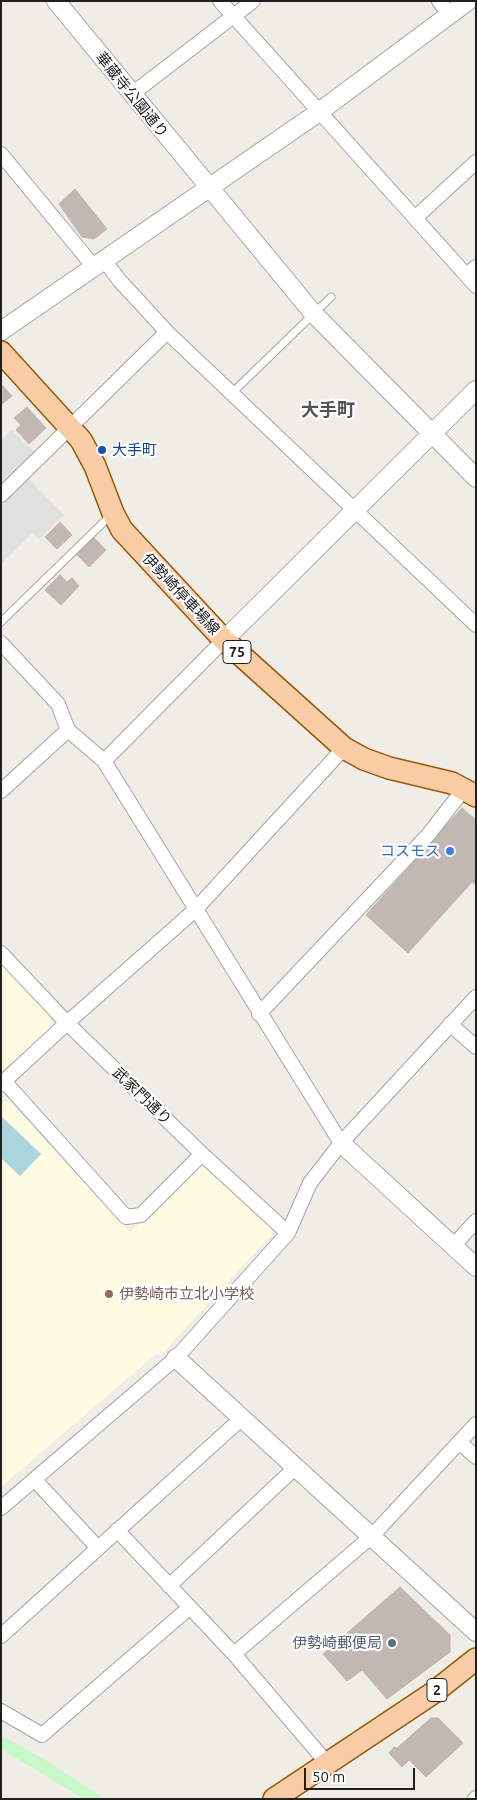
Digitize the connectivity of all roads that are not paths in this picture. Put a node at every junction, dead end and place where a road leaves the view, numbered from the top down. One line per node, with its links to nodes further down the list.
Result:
1 (56, 1): 7 (street, 華蔵寺公園通り)
2 (220, 1): 6 (street)
3 (253, 1): 6 (street)
4 (468, 1): 5 (street)
5 (445, 8): 8 (street)
6 (234, 15): 7 (street); 8 (street)
7 (132, 94): 11 (street, 華蔵寺公園通り)
8 (319, 112): 11 (street); 12 (street)
9 (1, 154): 13 (street)
10 (476, 162): 12 (street)
11 (208, 188): 13 (street); 17 (street, 華蔵寺公園通り)
12 (415, 218): 14 (street)
13 (99, 264): 18 (street); 19 (street)
14 (471, 271): 15 (street)
15 (476, 286)
16 (331, 298): 17 (lane)
17 (313, 314): 22 (lane); 24 (street, 華蔵寺公園通り)
18 (1, 331)
19 (167, 332): 22 (street); 23 (street)
20 (1, 352): 23 (main road, 伊勢崎停車場線 / 75)
21 (476, 390): 24 (street)
22 (232, 393): 27 (street)
23 (70, 426): 26 (street); 28 (main road, 伊勢崎停車場線 / 75)
24 (433, 433): 25 (street, 華蔵寺公園通り); 27 (street)
25 (476, 478)
26 (1, 495)
27 (355, 512): 30 (street); 31 (street)
28 (113, 513): 29 (lane); 31 (main road, 伊勢崎停車場線 / 75)
29 (1, 622)
30 (476, 625)
31 (224, 640): 34 (main road, 伊勢崎停車場線 / 75); 35 (street)
32 (1, 643): 33 (street)
33 (68, 730): 35 (street); 36 (street)
34 (344, 748): 37 (main road, 伊勢崎停車場線 / 75); 38 (street)
35 (104, 761): 38 (street)
36 (1, 791)
37 (470, 793): 41 (street)
38 (195, 910): 41 (street); 42 (street)
39 (1, 953): 42 (street, 武家門通り)
40 (476, 997): 43 (street)
41 (260, 1014): 46 (street)
42 (67, 1023): 45 (street); 47 (street, 武家門通り)
43 (450, 1024): 44 (street); 46 (street)
44 (476, 1047)
45 (3, 1083): 47 (street)
46 (341, 1143): 49 (street); 50 (street)
47 (202, 1154): 49 (street, 武家門通り)
48 (476, 1221): 50 (street)
49 (288, 1233): 52 (street)
50 (453, 1246): 51 (street)
51 (476, 1267)
52 (176, 1358): 53 (street); 58 (street)
53 (242, 1418): 57 (street); 60 (street)
54 (476, 1424): 55 (street)
55 (459, 1442): 56 (street); 61 (street)
56 (476, 1457)
57 (296, 1467): 61 (street); 63 (street)
58 (36, 1480): 59 (street); 62 (street)
59 (1, 1508)
60 (117, 1530): 62 (street); 63 (street)
61 (372, 1536): 65 (street); 67 (street)
62 (98, 1548): 66 (street)
63 (169, 1586): 64 (street)
64 (189, 1608): 67 (street); 69 (street)
65 (476, 1632)
66 (1, 1636)
67 (234, 1654): 70 (street)
68 (476, 1659): 70 (main road, 2)
69 (1, 1711)
70 (327, 1763): 71 (main road, 2)
71 (286, 1796)

